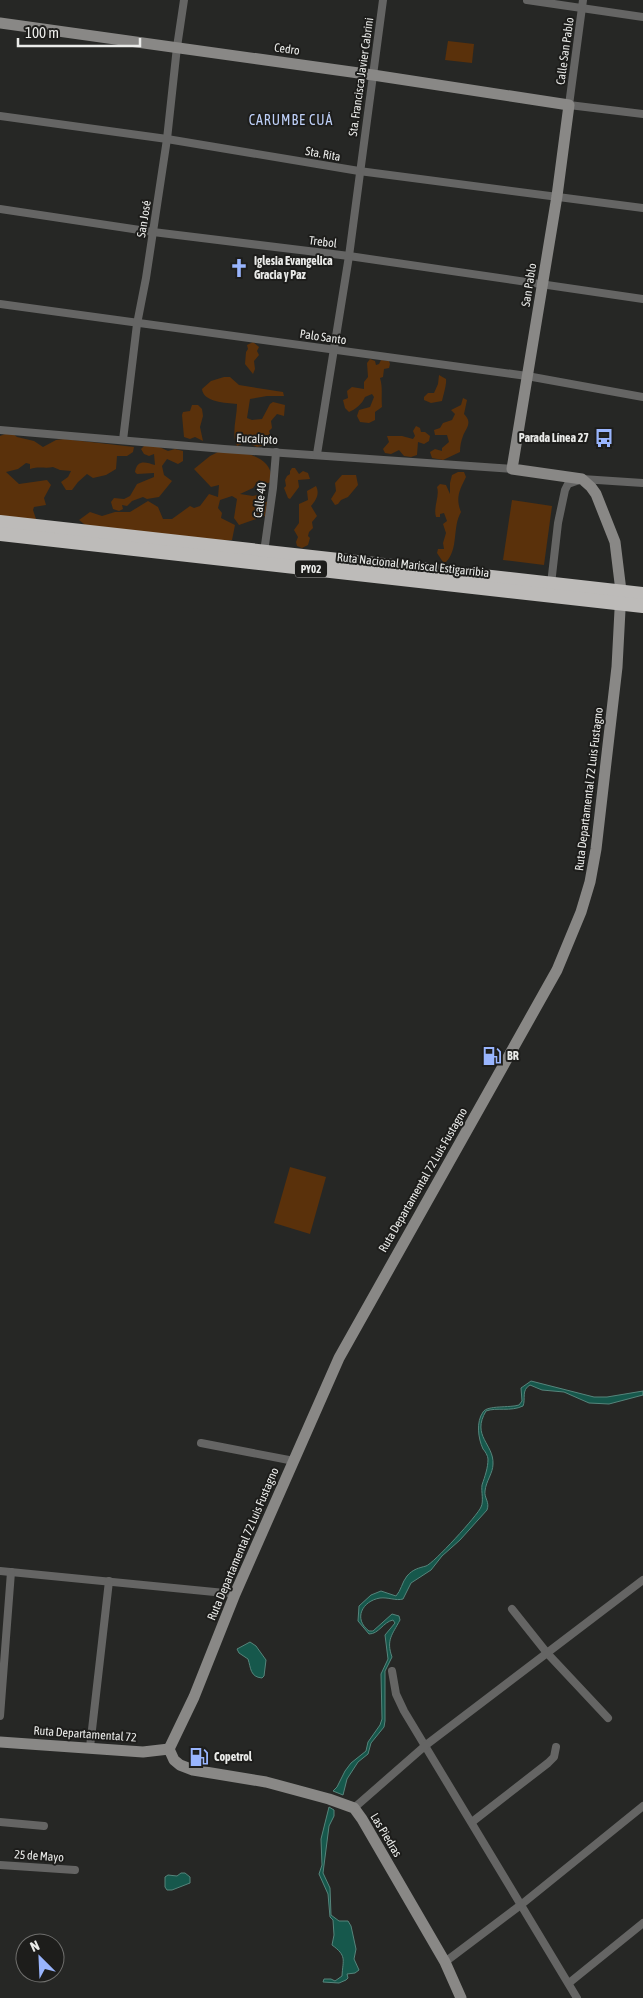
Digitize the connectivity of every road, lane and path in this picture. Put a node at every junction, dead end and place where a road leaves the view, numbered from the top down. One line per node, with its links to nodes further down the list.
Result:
1 (184, 0): 7 (street, San José)
2 (383, 0): 8 (street, Sta. Francisca Javier Cabrini)
3 (527, 0): 4 (street)
4 (583, 4): 5 (street); 9 (street, Calle San Pablo)
5 (643, 17)
6 (0, 23): 7 (street, Cedro)
7 (176, 47): 8 (street, Cedro); 12 (street, San José)
8 (373, 75): 9 (street, Cedro); 13 (street, Sta. Francisca Javier Cabrini)
9 (569, 105): 10 (street); 14 (street, San Pablo)
10 (643, 114)
11 (0, 116): 12 (street, Sta. Rita)
12 (168, 139): 13 (street, Sta. Rita); 17 (street, San José)
13 (359, 172): 14 (street, Sta. Rita); 18 (street, Sta. Francisca Javier Cabrini)
14 (557, 196): 15 (street, Sta. Rita); 19 (street, San Pablo)
15 (643, 208)
16 (0, 209): 17 (street, Trebol)
17 (153, 232): 18 (street, Trebol); 22 (street, San José)
18 (349, 256): 19 (street, Trebol); 23 (street, Sta. Francisca Javier Cabrini)
19 (542, 285): 20 (street, Trebol); 24 (street, San Pablo)
20 (643, 299)
21 (0, 304): 22 (street, Palo Santo)
22 (137, 324): 23 (street, Palo Santo); 27 (street, San José)
23 (333, 350): 24 (street, Palo Santo); 29 (street, Sta. Francisca Javier Cabrini)
24 (527, 376): 25 (street, Palo Santo); 30 (street, San Pablo)
25 (643, 397)
26 (0, 430): 27 (street, Eucalipto)
27 (123, 440): 28 (street, Eucalipto)
28 (276, 452): 29 (street, Eucalipto); 35 (street, Calle 40)
29 (316, 454): 30 (street, Eucalipto)
30 (512, 468): 31 (street)
31 (582, 479): 32 (street); 36 (street); 38 (street, Ruta Departamental 72 Luis Fustagno)
32 (643, 483)
33 (0, 522): 35 (highway, Ruta Nacional Mariscal Estigarribia / PY02)
34 (0, 534): 38 (highway, Ruta Nacional Mariscal Estigarribia / PY02)
35 (264, 552): 36 (highway, Ruta Nacional Mariscal Estigarribia / PY02)
36 (551, 584): 38 (highway, Ruta Nacional Mariscal Estigarribia / PY02)
37 (643, 594): 38 (highway, Ruta Nacional Mariscal Estigarribia / PY02)
38 (621, 597): 39 (highway, Ruta Nacional Mariscal Estigarribia / PY02); 41 (street, Ruta Departamental 72 Luis Fustagno)
39 (643, 606)
40 (201, 1443): 41 (street)
41 (294, 1461): 46 (street, Ruta Departamental 72 Luis Fustagno)
42 (0, 1571): 43 (street)
43 (11, 1572): 45 (street); 50 (street)
44 (643, 1580): 48 (street)
45 (109, 1581): 46 (street); 54 (street)
46 (235, 1594): 56 (street, Ruta Departamental 72 Luis Fustagno)
47 (512, 1610): 48 (street)
48 (547, 1653): 51 (street); 53 (street)
49 (392, 1671): 53 (street)
50 (0, 1716)
51 (608, 1718)
52 (0, 1742): 54 (street, Ruta Departamental 72)
53 (426, 1745): 57 (street); 60 (street)
54 (90, 1747): 56 (street, Ruta Departamental 72)
55 (556, 1747): 60 (street)
56 (169, 1749): 57 (street)
57 (348, 1806): 66 (street, Las Piedras)
58 (643, 1806): 64 (street)
59 (0, 1822): 61 (street)
60 (472, 1822): 64 (street)
61 (44, 1826)
62 (0, 1865): 63 (street, 25 de Mayo)
63 (76, 1870)
64 (522, 1904): 66 (street); 67 (street)
65 (643, 1922): 67 (street)
66 (445, 1962): 68 (street, Las Piedras)
67 (569, 1983): 69 (street)
68 (461, 1998)
69 (577, 1998)

